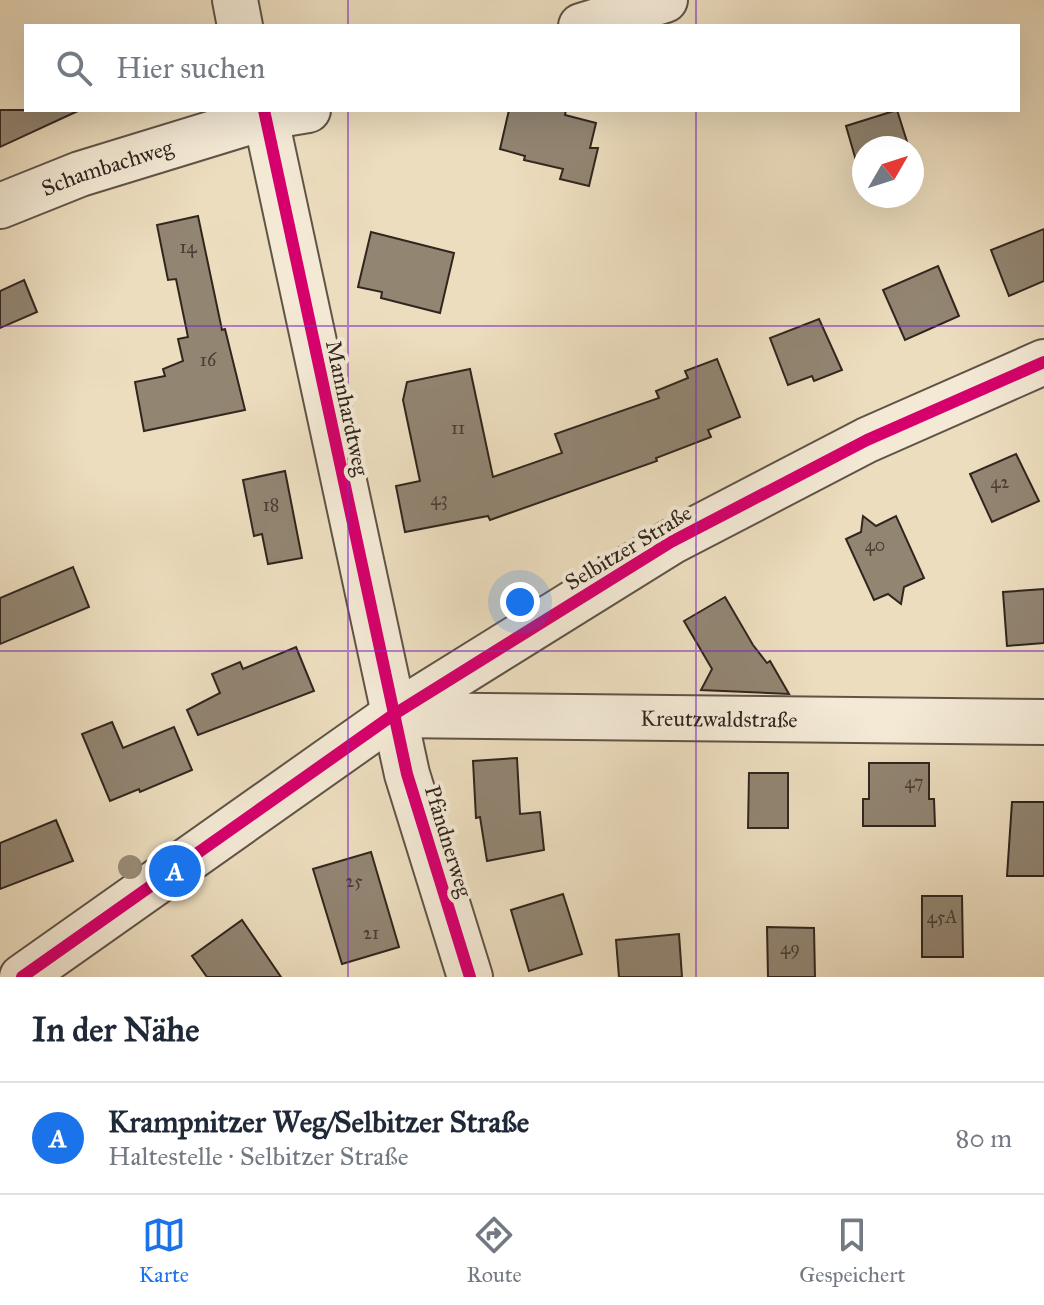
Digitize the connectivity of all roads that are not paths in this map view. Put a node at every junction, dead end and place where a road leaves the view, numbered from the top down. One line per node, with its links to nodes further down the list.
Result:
1 (235, 0): 3 (street)
2 (665, 0): 4 (street)
3 (240, 24)
4 (587, 24)
5 (265, 113): 6 (street, Schambachweg); 8 (street, Mannhardtweg)
6 (0, 206)
7 (1044, 362): 8 (street, Selbitzer Straße)
8 (393, 715): 9 (street, Kreutzwaldstraße); 10 (street, Selbitzer Straße); 11 (street, Pfändnerweg)
9 (1044, 722)
10 (22, 977)
11 (470, 977)

